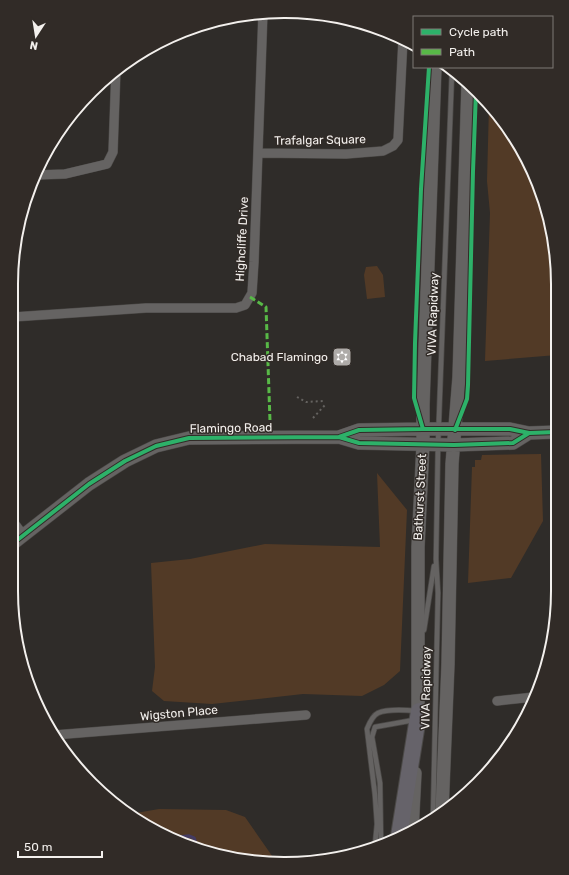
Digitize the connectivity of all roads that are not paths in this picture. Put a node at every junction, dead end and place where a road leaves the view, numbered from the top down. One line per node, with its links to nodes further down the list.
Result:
1 (262, 19): 7 (street, Highcliffe Drive)
2 (403, 45): 7 (street, Trafalgar Square)
3 (435, 68): 10 (main road, Bathurst Street)
4 (452, 77): 11 (lane, VIVA Rapidway)
5 (116, 78): 8 (street)
6 (468, 91): 12 (main road)
7 (258, 153): 9 (street, Highcliffe Drive)
8 (42, 174)
9 (18, 316)
10 (423, 429): 11 (main road, Flamingo Road); 15 (main road, Flamingo Road); 16 (main road, Bathurst Street)
11 (439, 429): 12 (main road, Flamingo Road); 17 (lane, VIVA Rapidway)
12 (455, 430): 14 (main road, Flamingo Road); 18 (main road)
13 (551, 432): 14 (main road)
14 (529, 433): 18 (main road, Flamingo Road)
15 (340, 436): 16 (main road, Flamingo Road); 20 (main road, Flamingo Road)
16 (423, 444): 17 (main road, Flamingo Road); 23 (main road, Bathurst Street)
17 (438, 444): 18 (main road, Flamingo Road); 22 (lane, VIVA Rapidway)
18 (454, 445): 29 (main road)
19 (18, 527): 20 (street)
20 (24, 536): 21 (main road, Flamingo Road)
21 (18, 540)
22 (436, 559): 23 (lane, VIVA Rapidway); 30 (lane, VIVA Rapidway)
23 (419, 659): 27 (main road, Bathurst Street)
24 (528, 698): 25 (street)
25 (497, 700)
26 (306, 715): 28 (street, Wigston Place)
27 (418, 715): 31 (main road, Bathurst Street); 32 (highway); 33 (lane); 34 (lane)
28 (60, 734)
29 (442, 805)
30 (432, 813)
31 (412, 824)
32 (400, 831)
33 (381, 839)
34 (376, 841)

